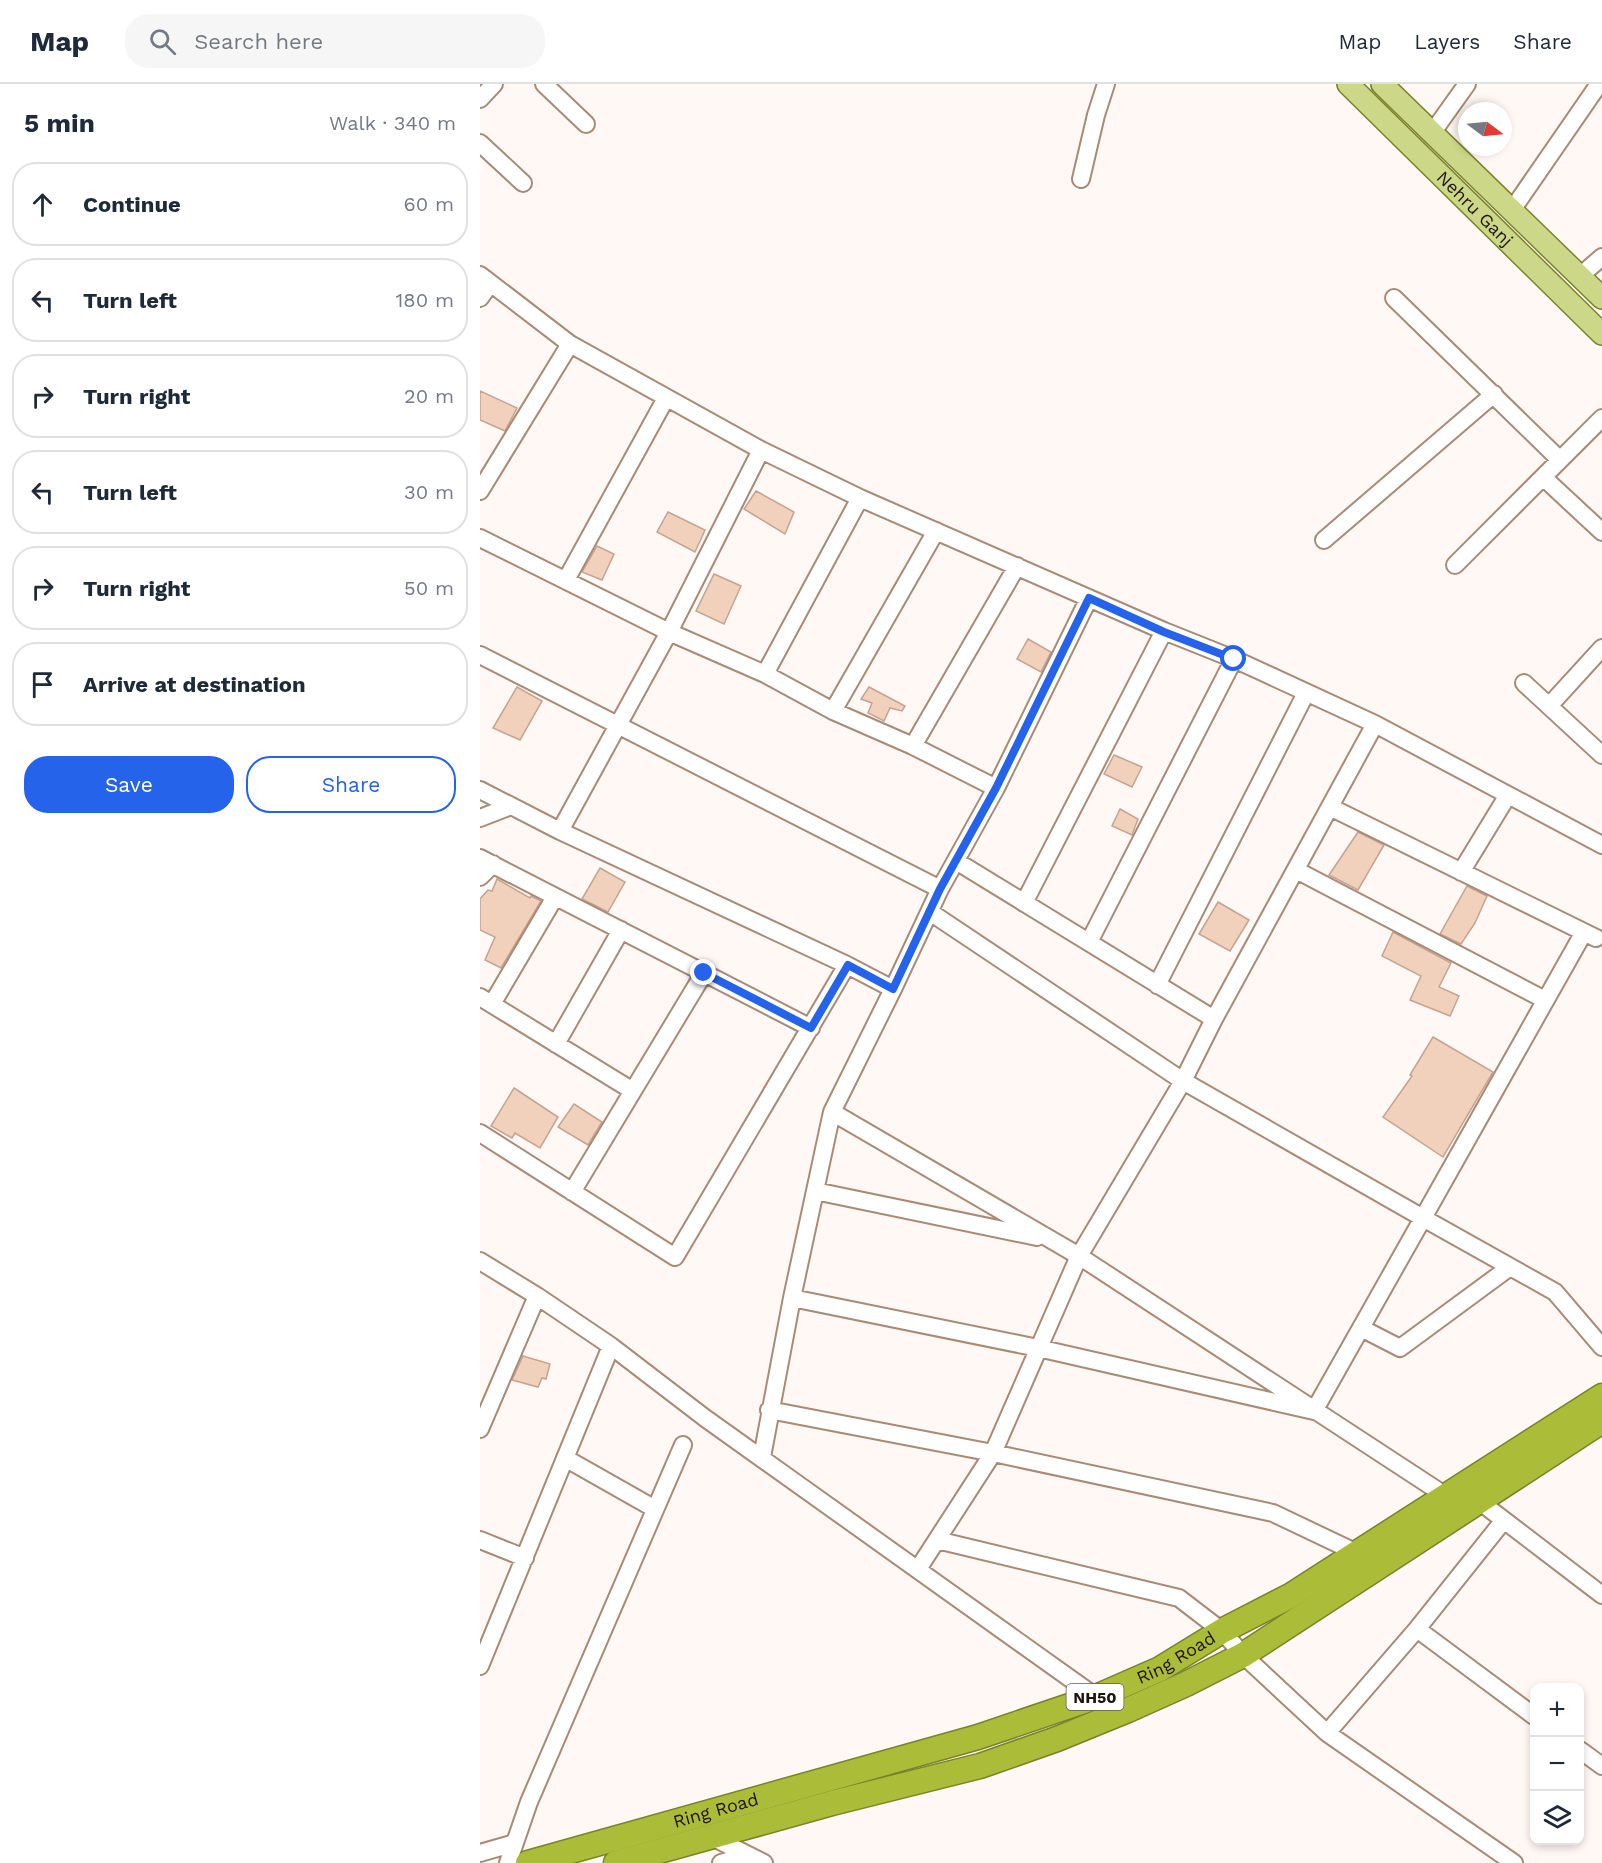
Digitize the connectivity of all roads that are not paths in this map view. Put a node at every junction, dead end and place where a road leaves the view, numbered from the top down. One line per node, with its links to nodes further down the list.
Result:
1 (494, 84): 8 (street)
2 (543, 84): 9 (street)
3 (1106, 84): 12 (street)
4 (1348, 84): 21 (main road, Nehru Ganj)
5 (1382, 84): 10 (main road, Nehru Ganj)
6 (1467, 84): 10 (street)
7 (1599, 84): 14 (street)
8 (480, 99)
9 (586, 124)
10 (1432, 133): 14 (main road, Nehru Ganj)
11 (480, 143): 13 (street)
12 (1081, 179)
13 (523, 183)
14 (1512, 210): 16 (main road, Nehru Ganj)
15 (1602, 257): 16 (street)
16 (1580, 276): 20 (main road, Nehru Ganj)
17 (485, 279): 18 (street); 22 (street)
18 (480, 298)
19 (1394, 298): 23 (street)
20 (1602, 298)
21 (1602, 334)
22 (570, 344): 24 (street); 29 (street)
23 (1494, 394): 27 (street); 34 (street)
24 (666, 398): 26 (street); 37 (street)
25 (1602, 418): 27 (street)
26 (761, 450): 30 (street); 39 (street)
27 (1560, 460): 28 (street)
28 (1543, 477): 32 (street); 35 (street)
29 (480, 491)
30 (860, 498): 31 (street); 44 (street)
31 (936, 531): 36 (street); 48 (street)
32 (1602, 532)
33 (480, 538): 37 (street)
34 (1324, 540)
35 (1455, 565)
36 (1017, 566): 38 (street); 51 (street)
37 (566, 580): 39 (street)
38 (1089, 598): 40 (street); 53 (street)
39 (669, 632): 44 (street); 50 (street)
40 (1164, 632): 43 (street); 68 (street)
41 (1602, 648): 47 (street)
42 (480, 655): 50 (street)
43 (1234, 659): 46 (street); 72 (street)
44 (765, 674): 48 (street)
45 (1524, 683): 47 (street)
46 (1306, 693): 49 (street); 75 (street)
47 (1549, 706): 52 (street)
48 (832, 711): 51 (street)
49 (1375, 724): 55 (street); 57 (street)
50 (617, 726): 59 (street); 66 (street)
51 (913, 746): 53 (street)
52 (1602, 756)
53 (996, 788): 62 (street)
54 (480, 790): 56 (street)
55 (1508, 795): 60 (street); 64 (street)
56 (512, 806): 58 (street); 59 (street)
57 (1330, 807): 63 (street); 64 (street)
58 (480, 818)
59 (560, 831): 73 (street)
60 (1602, 845)
61 (486, 861): 65 (street); 67 (street)
62 (956, 861): 66 (street); 68 (street)
63 (1296, 870): 77 (street); 79 (street)
64 (1461, 872): 71 (street)
65 (480, 878)
66 (940, 889): 69 (street)
67 (555, 897): 70 (street); 78 (street)
68 (1024, 903): 72 (street)
69 (930, 912): 76 (street); 82 (street)
70 (621, 930): 74 (street); 81 (street)
71 (1596, 935): 77 (street)
72 (1089, 942): 75 (street)
73 (848, 965): 76 (street); 80 (street)
74 (704, 973): 80 (street); 83 (street)
75 (1157, 985): 79 (street)
76 (893, 989): 84 (street)
77 (1545, 1000): 88 (street)
78 (486, 1001): 81 (street)
79 (1214, 1019): 82 (street)
80 (811, 1028): 87 (street)
81 (556, 1044): 83 (street)
82 (1183, 1081): 88 (street); 90 (street)
83 (633, 1091): 87 (street)
84 (832, 1112): 86 (street); 89 (street)
85 (480, 1134): 87 (street)
86 (815, 1191): 89 (street); 94 (street)
87 (572, 1192)
88 (1423, 1218): 92 (street); 95 (street)
89 (1051, 1240): 90 (street)
90 (1079, 1256): 98 (street); 101 (street)
91 (480, 1261): 93 (street)
92 (1510, 1267): 95 (street); 97 (street)
93 (537, 1296): 96 (street); 103 (street)
94 (792, 1298): 98 (street); 100 (street)
95 (1361, 1328): 101 (street)
96 (611, 1346): 106 (street); 107 (street)
97 (1602, 1347)
98 (1038, 1348): 101 (street); 105 (street)
99 (1602, 1396): 108 (highway, Ring Road / NH50)
100 (770, 1410): 105 (street); 106 (street)
101 (1314, 1411): 108 (street)
102 (1602, 1421): 109 (highway, Ring Road / NH50)
103 (480, 1429)
104 (683, 1445): 110 (street)
105 (993, 1454): 113 (street); 114 (street)
106 (762, 1457): 116 (street)
107 (566, 1458): 110 (street); 115 (street)
108 (1446, 1496): 114 (highway, Ring Road / NH50)
109 (1479, 1501): 111 (street); 120 (highway, Ring Road / NH50)
110 (655, 1509): 129 (street)
111 (1504, 1520): 117 (street); 118 (street)
112 (480, 1540): 115 (street)
113 (937, 1540): 116 (street); 119 (street)
114 (1357, 1553): 119 (highway, Ring Road / NH50)
115 (525, 1558): 121 (street)
116 (918, 1569): 122 (street)
117 (1602, 1595)
118 (1417, 1629): 123 (street); 124 (street)
119 (1222, 1631): 120 (street); 122 (highway, Ring Road / NH50)
120 (1243, 1655): 124 (street); 127 (highway, Ring Road / NH50)
121 (480, 1666)
122 (1096, 1697): 129 (highway, Ring Road / NH50)
123 (1530, 1713)
124 (1327, 1733): 135 (street)
125 (1584, 1753): 126 (street)
126 (1602, 1767)
127 (710, 1836): 130 (street); 132 (highway, Ring Road / NH50)
128 (480, 1853): 129 (street)
129 (521, 1853): 131 (street)
130 (748, 1855): 133 (street); 134 (street)
131 (508, 1863)
132 (616, 1863)
133 (721, 1863)
134 (764, 1863)
135 (1514, 1863)

